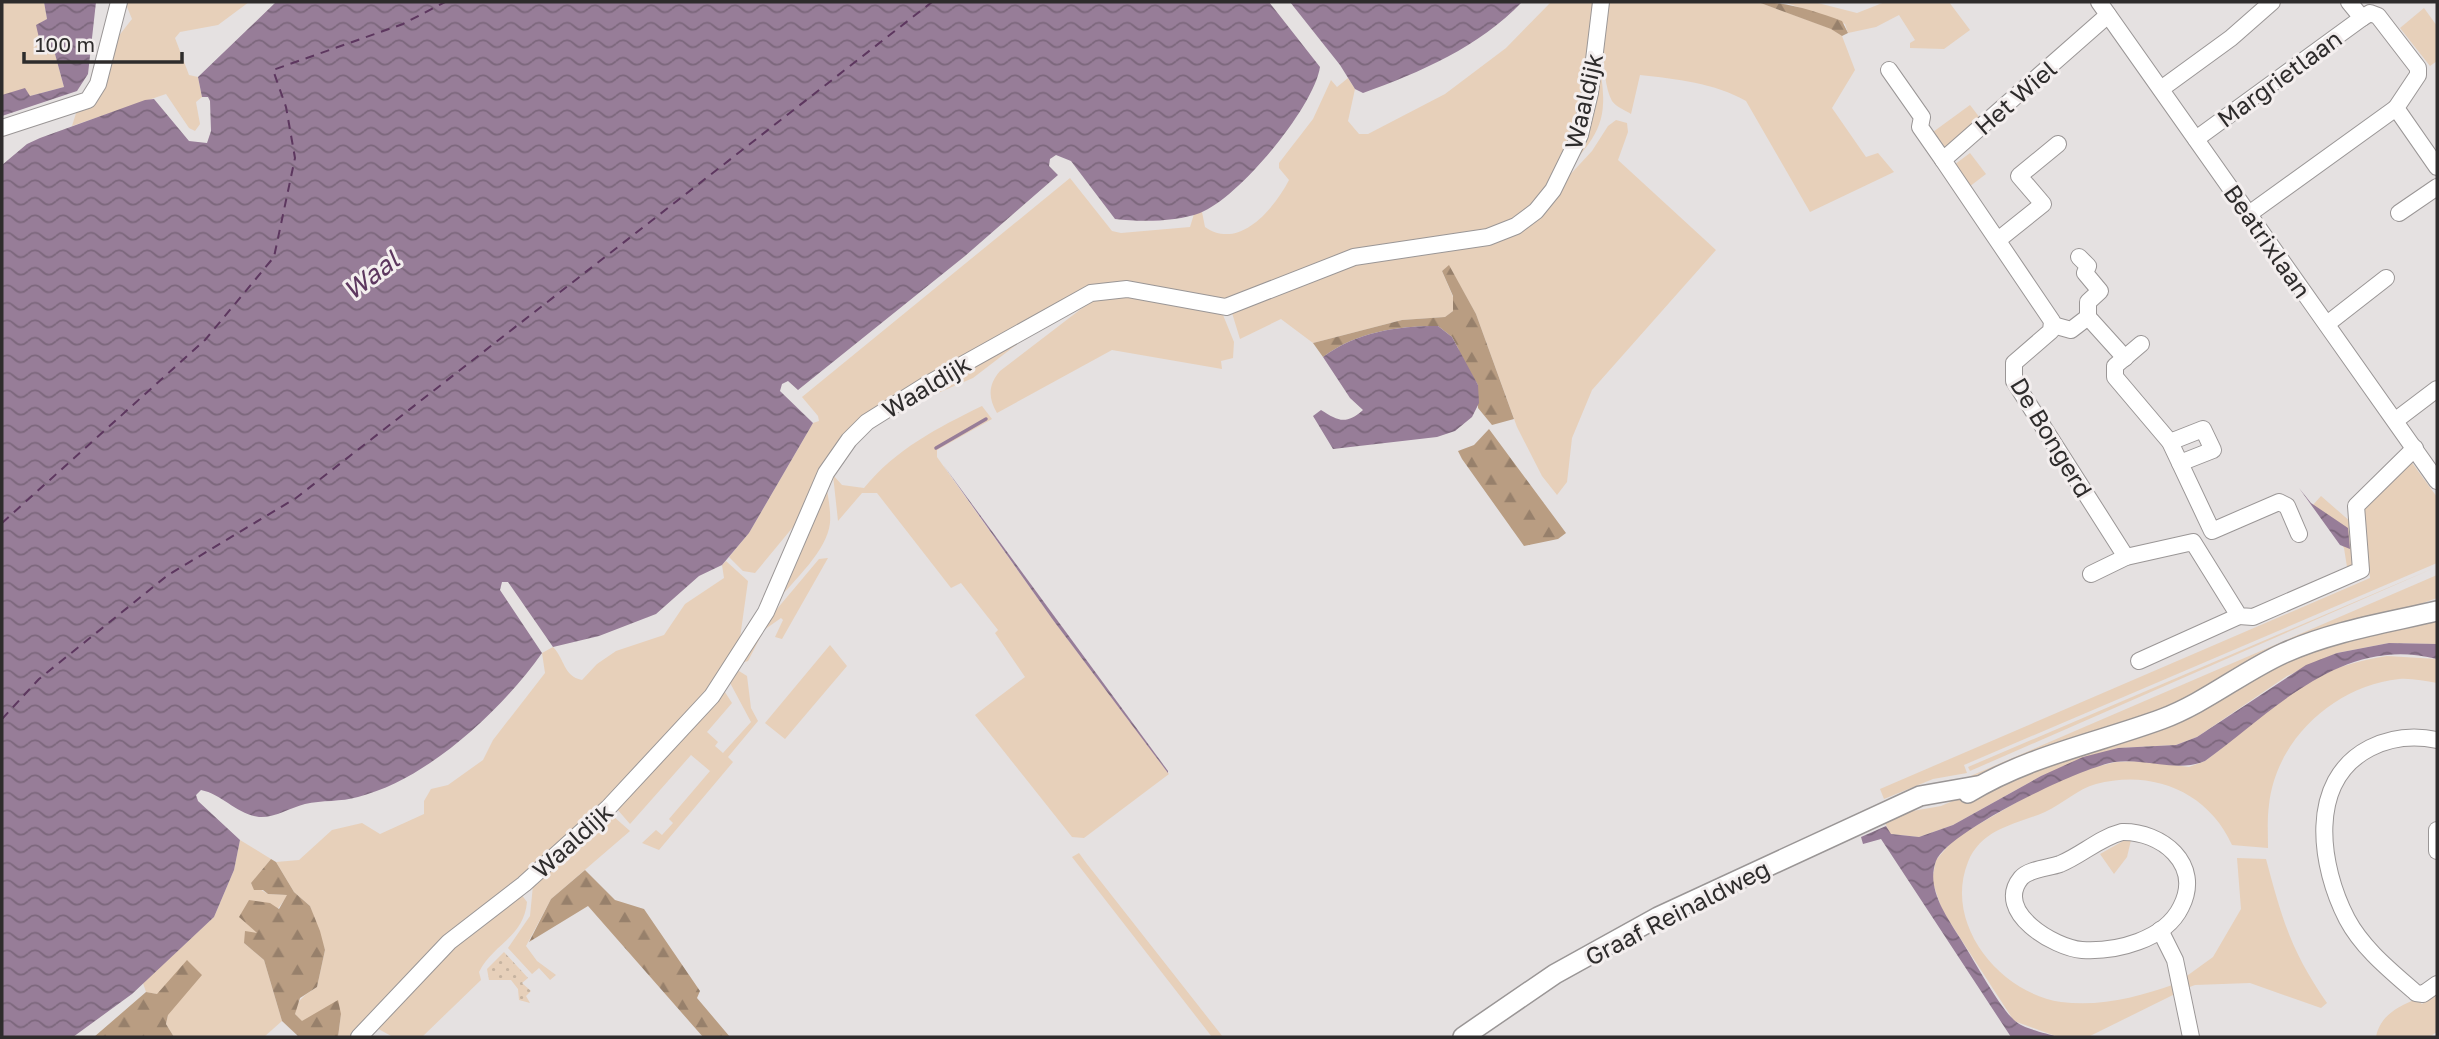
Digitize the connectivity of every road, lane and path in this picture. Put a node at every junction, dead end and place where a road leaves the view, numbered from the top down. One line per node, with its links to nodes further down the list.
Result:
1 (119, 2): 10 (street)
2 (1601, 2): 47 (street, Waaldijk)
3 (2272, 2): 8 (street)
4 (2349, 2): 6 (street)
5 (2104, 8): 8 (street, Beatrixlaan); 13 (street, Het Wiel)
6 (2362, 18): 9 (street); 11 (street, Margrietlaan)
7 (1889, 70): 13 (street)
8 (2161, 89): 11 (street, Beatrixlaan)
9 (2396, 107): 14 (street); 17 (street)
10 (2, 128)
11 (2196, 139): 17 (street, Beatrixlaan)
12 (2058, 145): 18 (street)
13 (1942, 160): 18 (street)
14 (2437, 167)
15 (2437, 187): 16 (street)
16 (2399, 213)
17 (2249, 214): 22 (street, Beatrixlaan)
18 (1998, 240): 23 (street)
19 (2079, 257): 21 (street)
20 (2386, 278): 22 (street)
21 (2088, 317): 23 (street); 25 (street)
22 (2327, 324): 27 (street, Beatrixlaan)
23 (2053, 325): 35 (street, De Bongerd)
24 (2141, 344): 25 (street)
25 (2125, 358): 28 (street)
26 (2437, 389): 27 (street)
27 (2396, 420): 29 (street, Beatrixlaan)
28 (2170, 442): 30 (street); 30 (street)
29 (2415, 449): 31 (street, Beatrixlaan); 40 (street)
30 (2180, 464): 32 (street)
31 (2437, 481)
32 (2213, 531): 33 (street); 34 (street)
33 (2299, 534)
34 (2193, 542): 35 (street); 40 (street)
35 (2126, 557): 36 (street)
36 (2091, 574)
37 (2437, 602): 39 (main road, Graaf Reinaldweg)
38 (2437, 611): 39 (main road, Graaf Reinaldweg)
39 (2404, 615): 48 (main road, Graaf Reinaldweg)
40 (2239, 616): 41 (street)
41 (2139, 661)
42 (2437, 740): 46 (street)
43 (2437, 830): 44 (street)
44 (2437, 851)
45 (2160, 930): 45 (street); 49 (street)
46 (2437, 984)
47 (359, 1037)
48 (1463, 1037)
49 (2192, 1037)

